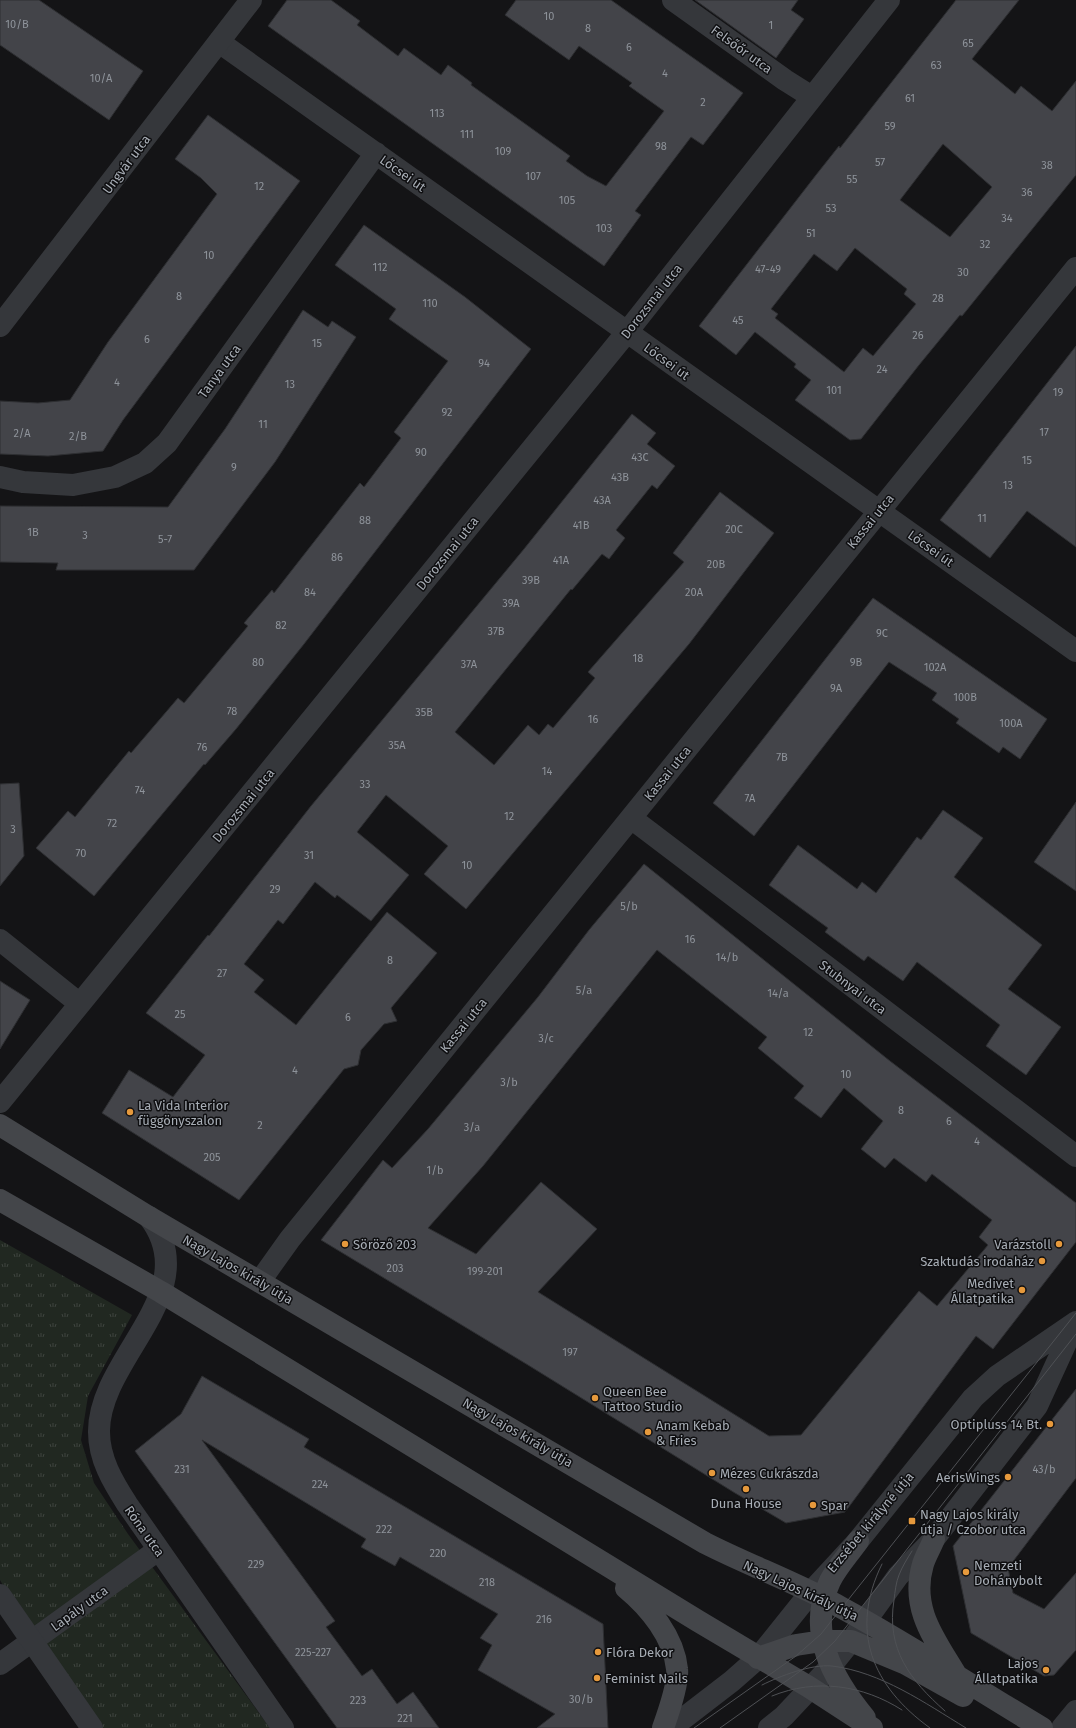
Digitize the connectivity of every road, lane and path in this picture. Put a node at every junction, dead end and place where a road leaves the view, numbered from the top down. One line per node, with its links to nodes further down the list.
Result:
1 (251, 0): 4 (street, Ungvár utca)
2 (673, 0): 5 (street, Felsőőr utca)
3 (889, 0): 5 (street, Dorozsmai utca)
4 (219, 42): 6 (street, Lőcsei út); 8 (street, Ungvár utca)
5 (812, 97): 9 (street, Dorozsmai utca)
6 (376, 153): 9 (street, Lőcsei út); 10 (street, Tanya utca)
7 (1076, 268): 11 (street, Kassai utca)
8 (0, 326)
9 (627, 332): 11 (street, Lőcsei út); 15 (street, Dorozsmai utca)
10 (0, 478)
11 (879, 511): 12 (street, Lőcsei út); 13 (street, Kassai utca)
12 (1076, 651)
13 (631, 818): 18 (street, Stubnyai utca); 21 (street, Kassai utca)
14 (0, 940): 15 (street)
15 (80, 1004): 16 (street, Dorozsmai utca)
16 (0, 1102)
17 (0, 1125): 20 (main road, Nagy Lajos király útja)
18 (1076, 1156)
19 (0, 1200): 22 (main road)
20 (149, 1217): 21 (main road, Nagy Lajos király útja); 22 (street, Róna utca)
21 (260, 1281): 31 (main road, Nagy Lajos király útja)
22 (161, 1292): 23 (street, Róna utca); 24 (main road)
23 (151, 1316): 24 (street, Róna utca); 28 (street, Róna utca)
24 (200, 1316): 29 (main road)
25 (1076, 1322): 26 (street, Erzsébet királyné útja); 27 (street, Erzsébet királyné útja)
26 (934, 1538): 32 (street, Erzsébet királyné útja); 39 (main road)
27 (858, 1541): 31 (main road)
28 (158, 1550): 33 (street, Lapály utca); 44 (street, Róna utca)
29 (589, 1555): 36 (main road); 45 (main road)
30 (0, 1595): 33 (street)
31 (818, 1596): 32 (main road, Nagy Lajos király útja); 35 (main road); 36 (street)
32 (866, 1621): 34 (street, Erzsébet királyné útja); 39 (main road, Nagy Lajos király útja)
33 (33, 1641): 37 (street, Lapály utca); 43 (street)
34 (851, 1641): 35 (main road); 38 (street, Erzsébet királyné útja); 42 (main road)
35 (822, 1642): 36 (main road); 38 (main road)
36 (758, 1658): 40 (main road); 46 (street)
37 (0, 1664)
38 (831, 1666): 40 (street, Erzsébet királyné útja); 48 (main road)
39 (957, 1676): 42 (main road, Nagy Lajos király útja)
40 (809, 1687): 47 (street, Erzsébet királyné útja); 48 (main road)
41 (1076, 1711): 49 (street)
42 (1037, 1725)
43 (92, 1728)
44 (283, 1728)
45 (663, 1728)
46 (671, 1728)
47 (769, 1728)
48 (873, 1728)
49 (1062, 1728)

